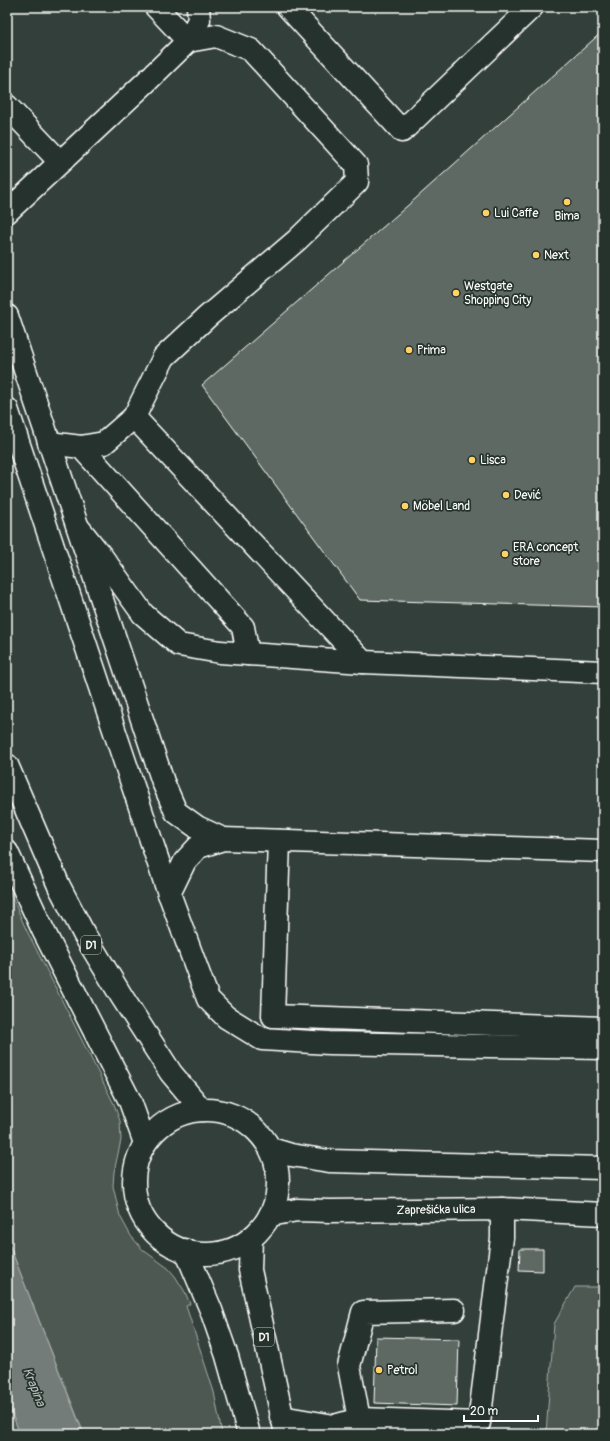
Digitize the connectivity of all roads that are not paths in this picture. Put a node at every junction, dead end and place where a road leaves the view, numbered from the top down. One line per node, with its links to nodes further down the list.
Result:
1 (156, 7): 5 (main road)
2 (198, 7): 5 (main road)
3 (288, 7): 4 (main road)
4 (532, 7)
5 (188, 41): 7 (main road); 11 (main road)
6 (7, 106): 7 (main road)
7 (60, 162): 8 (main road)
8 (7, 212)
9 (7, 316): 12 (main road)
10 (7, 409): 23 (main road)
11 (134, 417): 13 (main road); 16 (main road)
12 (49, 443): 13 (main road); 14 (main road)
13 (81, 447): 15 (main road)
14 (78, 527): 15 (main road); 19 (main road)
15 (248, 654): 16 (main road)
16 (363, 662): 17 (main road)
17 (603, 672)
18 (7, 765): 26 (main road, D1)
19 (222, 839): 20 (main road); 23 (main road)
20 (279, 841): 21 (main road); 24 (main road)
21 (603, 851)
22 (7, 852): 27 (main road)
23 (169, 894): 25 (main road)
24 (603, 1028)
25 (603, 1048)
26 (202, 1110): 27 (main road); 28 (main road)
27 (145, 1143): 34 (main road)
28 (271, 1149): 29 (main road); 32 (main road)
29 (603, 1168)
30 (502, 1209): 31 (main road, Zaprešićka ulica); 32 (main road, Zaprešićka ulica); 37 (main road)
31 (603, 1214)
32 (270, 1215): 33 (main road)
33 (251, 1238): 34 (main road); 36 (main road, D1)
34 (184, 1250): 38 (main road)
35 (454, 1310): 37 (main road)
36 (283, 1425): 37 (main road)
37 (359, 1427)
38 (249, 1434)

